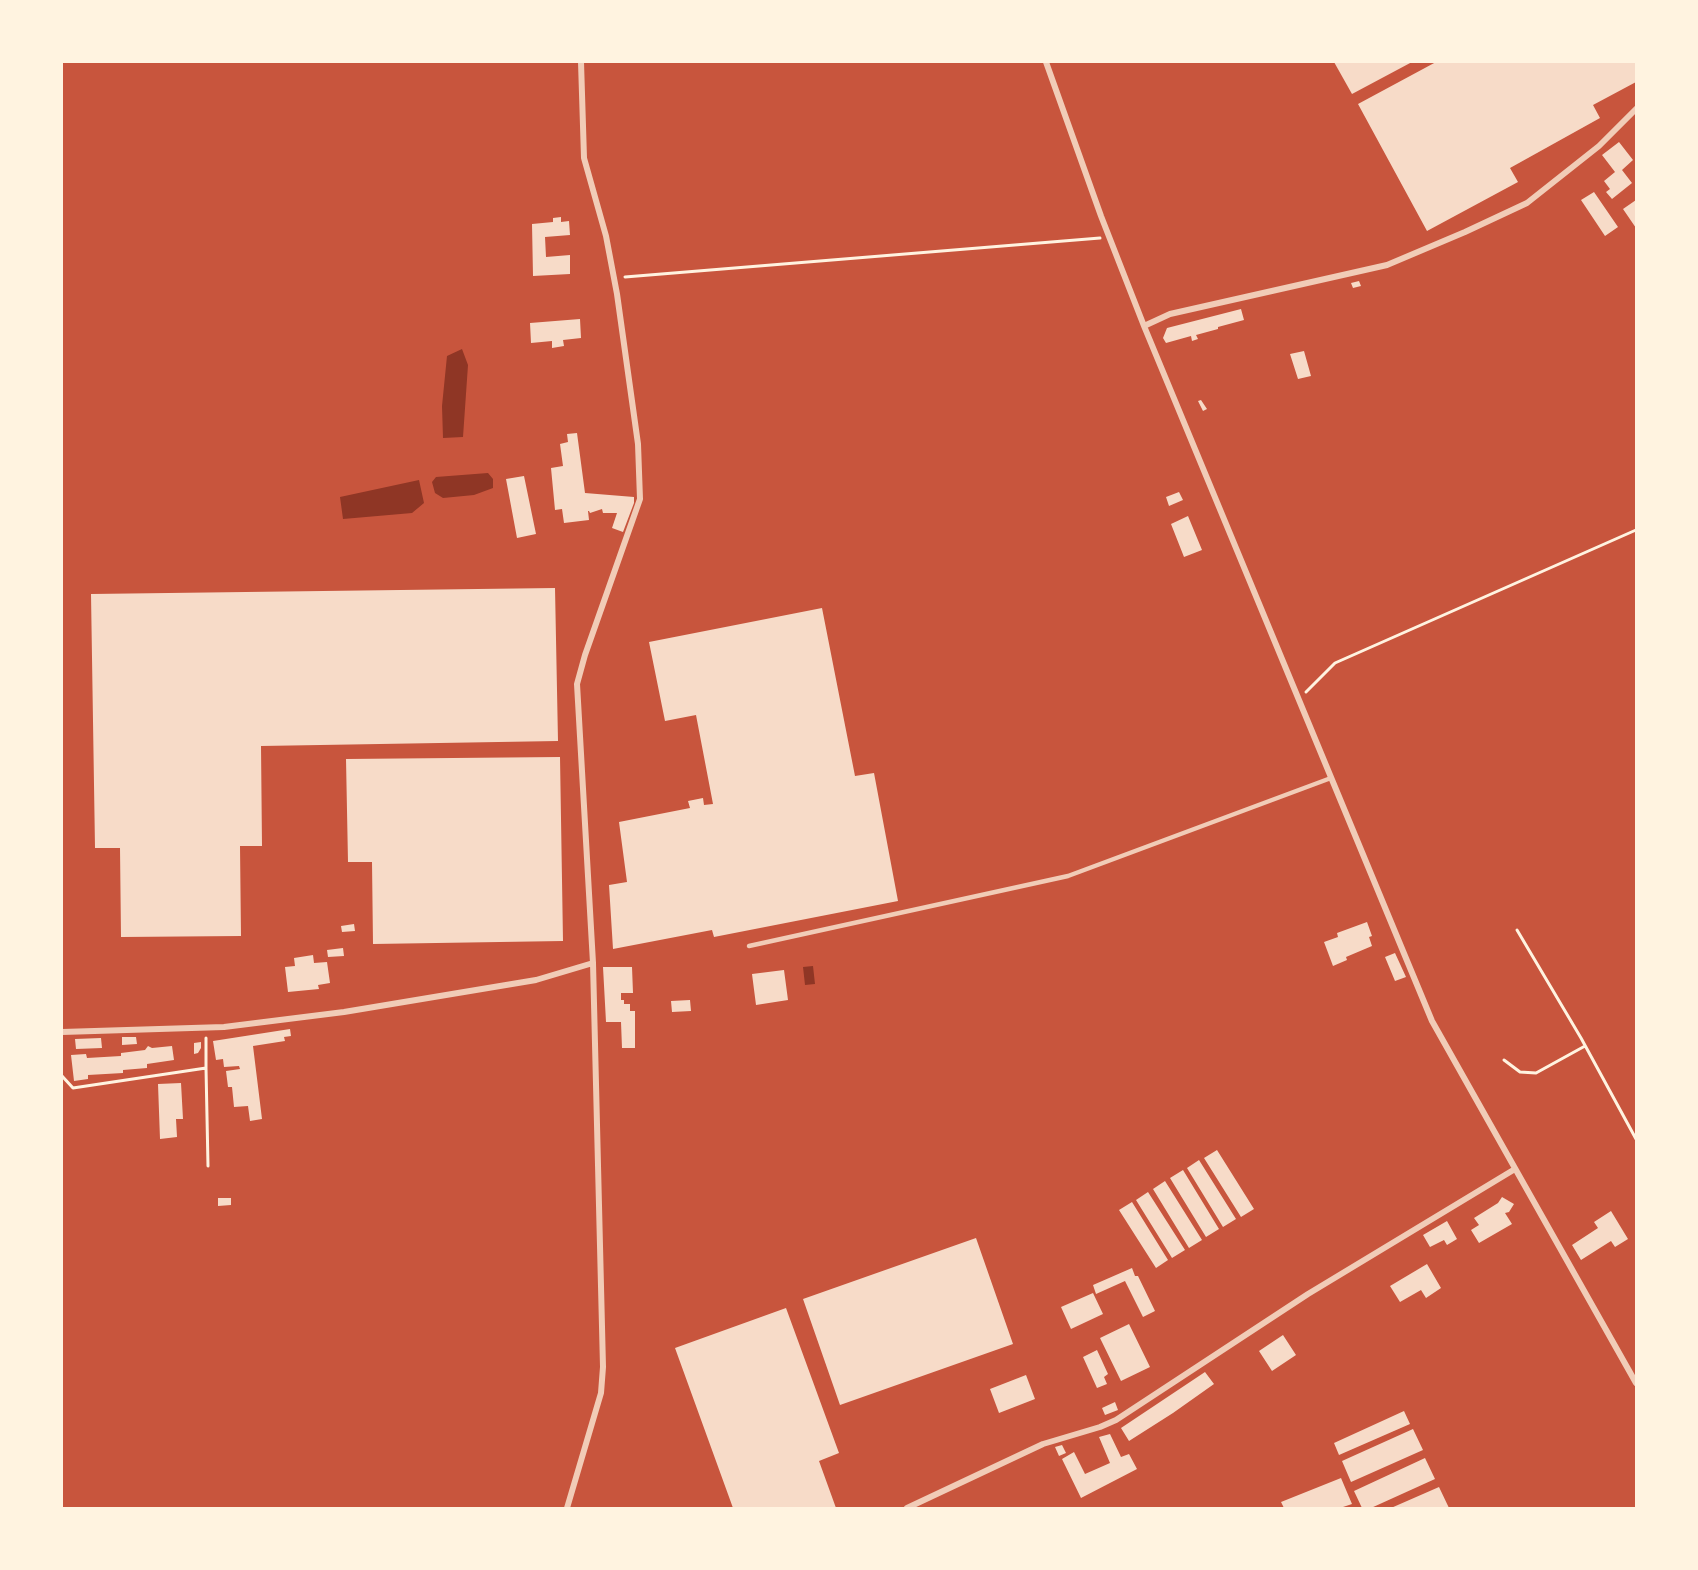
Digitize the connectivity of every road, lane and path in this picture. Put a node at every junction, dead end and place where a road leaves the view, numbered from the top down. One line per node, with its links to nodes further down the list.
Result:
1 (581, 62): 5 (street)
2 (1046, 62): 4 (street)
3 (1636, 109): 6 (street)
4 (1109, 237): 5 (path); 6 (street)
5 (614, 278): 12 (street)
6 (1144, 326): 8 (street)
7 (1636, 530): 8 (path)
8 (1299, 700): 9 (street)
9 (1331, 778): 11 (lane); 21 (street)
10 (1517, 930): 15 (path)
11 (749, 946)
12 (593, 963): 13 (street); 23 (street)
13 (206, 1027): 14 (street); 17 (path)
14 (62, 1032)
15 (1585, 1046): 16 (path); 19 (path)
16 (1504, 1060)
17 (206, 1068): 18 (path); 20 (path)
18 (62, 1076)
19 (1636, 1139)
20 (208, 1166)
21 (1515, 1169): 22 (street); 24 (street)
22 (1636, 1383)
23 (567, 1509)
24 (907, 1509)

